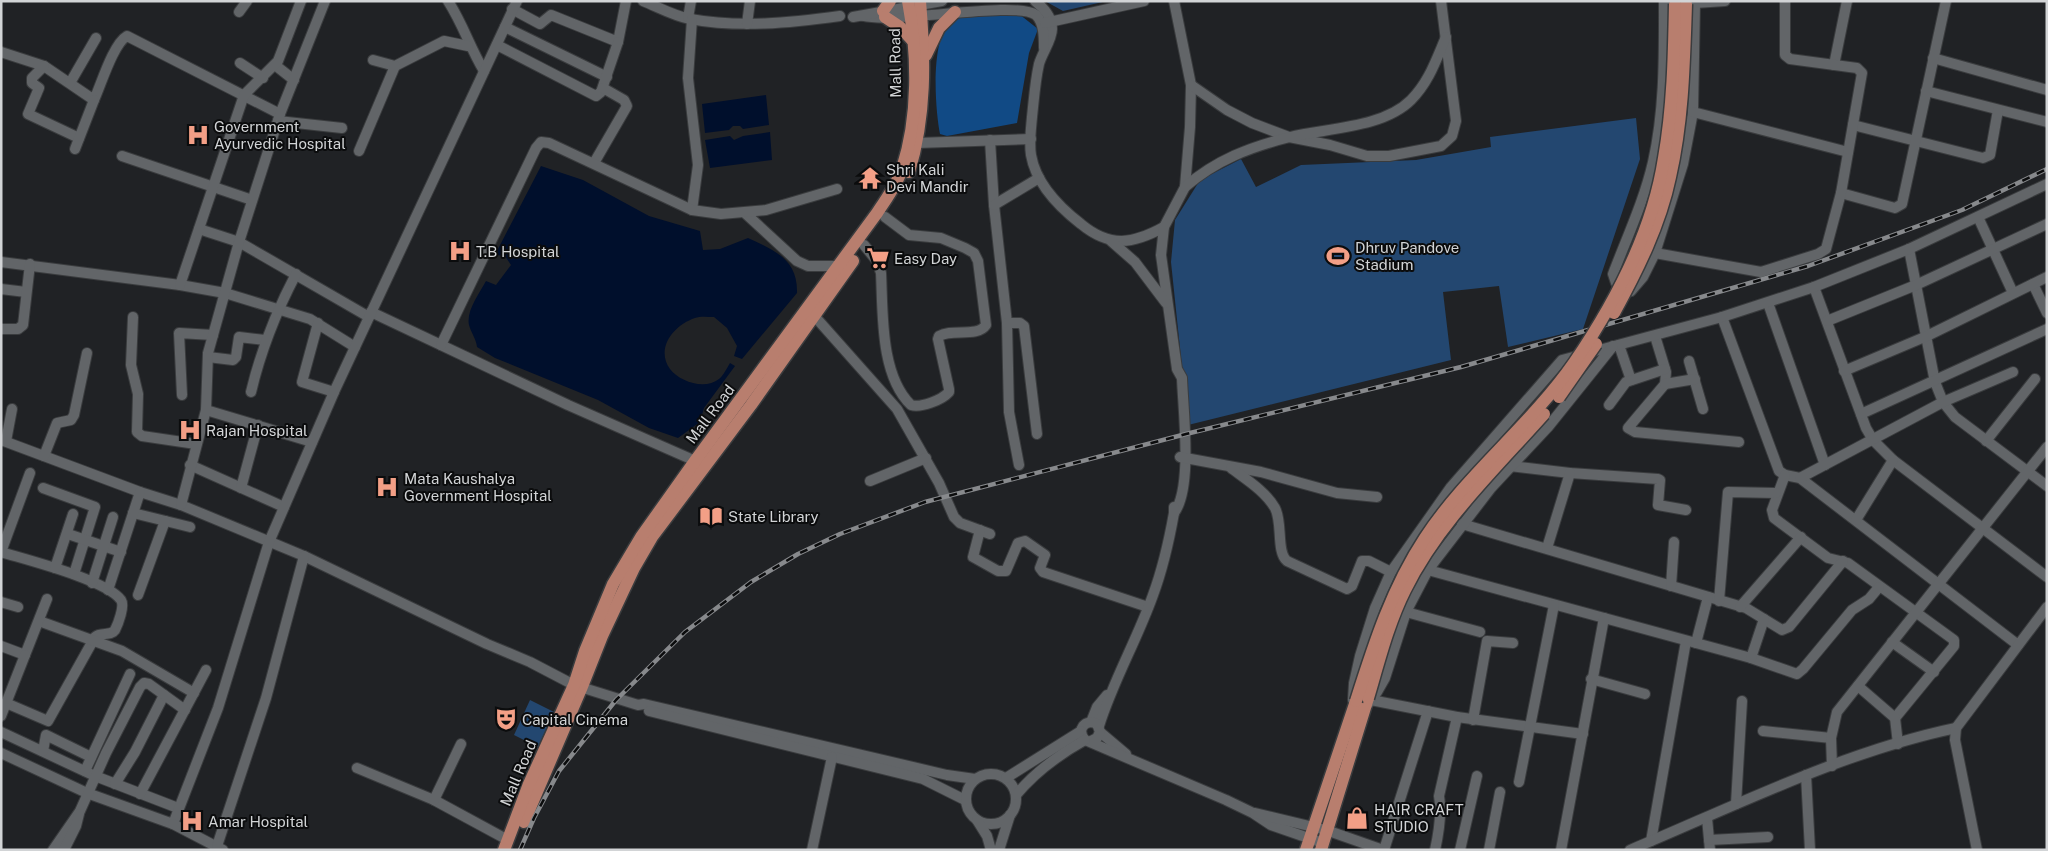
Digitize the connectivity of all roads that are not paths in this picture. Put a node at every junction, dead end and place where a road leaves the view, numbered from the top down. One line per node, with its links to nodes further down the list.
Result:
1 (246, 1): 22 (street)
2 (300, 1): 41 (street)
3 (325, 1): 48 (street)
4 (448, 1): 35 (street)
5 (626, 1): 33 (street)
6 (643, 1): 26 (street)
7 (691, 1): 26 (street)
8 (750, 1): 28 (street)
9 (942, 1): 20 (street)
10 (1035, 1): 27 (street)
11 (1144, 1): 27 (street)
12 (1174, 1): 50 (street)
13 (1442, 1): 30 (street)
14 (1724, 1): 18 (street)
15 (1785, 1): 42 (street)
16 (1847, 1): 42 (street)
17 (1946, 1): 37 (street)
18 (1682, 2): 57 (street); 81 (street); 249 (main road, bridge)
19 (515, 5): 29 (street); 33 (street)
20 (915, 7): 21 (street); 23 (street); 32 (main road, Mall Road); 39 (main road, Mall Road)
21 (886, 10): 25 (street); 32 (main road)
22 (239, 12)
23 (955, 12): 27 (street); 39 (main road)
24 (840, 16): 28 (street)
25 (858, 16)
26 (690, 19): 28 (street); 82 (street)
27 (1046, 22): 64 (street)
28 (747, 24)
29 (505, 27): 34 (street); 46 (street)
30 (1446, 36): 62 (street); 62 (street)
31 (96, 38): 49 (street)
32 (913, 41): 98 (main road, Mall Road)
33 (618, 42): 46 (street)
34 (497, 45): 45 (street); 51 (street)
35 (468, 46): 44 (street); 45 (street)
36 (1, 52): 43 (street)
37 (1933, 58): 52 (street); 53 (street)
38 (373, 60): 44 (street)
39 (924, 62): 67 (main road, Mall Road)
40 (240, 63): 47 (street)
41 (275, 65): 47 (street); 48 (street)
42 (1834, 65): 60 (street)
43 (44, 66): 49 (street); 63 (street)
44 (395, 66): 69 (street)
45 (484, 71): 114 (street)
46 (607, 77): 51 (street)
47 (263, 78): 54 (street)
48 (294, 80): 58 (street)
49 (70, 83): 55 (street)
50 (1191, 85): 62 (street); 75 (street)
51 (603, 88): 72 (street)
52 (2047, 90)
53 (1926, 91): 56 (street); 66 (street)
54 (244, 94): 55 (street); 58 (street); 76 (street)
55 (94, 100): 63 (street)
56 (1998, 110): 59 (street); 66 (street)
57 (1693, 112): 70 (street); 84 (street)
58 (279, 118): 61 (street); 79 (street)
59 (2047, 122)
60 (1853, 125): 66 (street); 70 (street)
61 (342, 128)
62 (1289, 137): 75 (street)
63 (80, 138): 68 (street)
64 (1030, 139): 65 (street); 73 (street)
65 (990, 140): 67 (street); 80 (street)
66 (1915, 141): 78 (street)
67 (917, 143): 85 (main road, Mall Road)
68 (75, 149)
69 (359, 151)
70 (1848, 152): 78 (street)
71 (122, 156): 76 (street)
72 (594, 164): 82 (street); 126 (street)
73 (1039, 178): 80 (street); 90 (street)
74 (2047, 184): 86 (street)
75 (1184, 187): 88 (street)
76 (212, 188): 79 (street); 89 (street)
77 (837, 189): 83 (street)
78 (1841, 193): 95 (street)
79 (252, 200): 91 (street)
80 (994, 205): 119 (street)
81 (1640, 207): 84 (street); 95 (street)
82 (692, 210): 83 (street)
83 (745, 213): 98 (street)
84 (1668, 214): 95 (street)
85 (885, 217): 92 (main road, Mall Road); 92 (street)
86 (1978, 217): 93 (street); 94 (street)
87 (2047, 224): 94 (street)
88 (1164, 227): 90 (street); 110 (street)
89 (199, 229): 91 (street); 103 (street)
90 (1109, 240): 110 (street)
91 (239, 242): 99 (street); 107 (street)
92 (864, 245): 112 (main road, Mall Road)
93 (1909, 249): 101 (street); 104 (street)
94 (1993, 250): 101 (street); 108 (street)
95 (1654, 253)
96 (1, 262): 97 (street)
97 (30, 264): 103 (street); 106 (street)
98 (838, 266): 112 (main road, Mall Road)
99 (296, 274): 111 (street); 114 (street)
100 (2047, 277): 102 (street)
101 (1916, 284): 117 (street); 124 (street)
102 (2033, 284): 108 (street); 113 (street)
103 (180, 285): 107 (street)
104 (1814, 287): 109 (street); 117 (street)
105 (1, 289): 106 (street)
106 (26, 292): 120 (street)
107 (225, 293): 111 (street); 122 (street)
108 (2013, 293): 124 (street)
109 (1768, 303): 116 (street); 165 (street)
110 (1168, 305): 160 (street)
111 (277, 309): 118 (street); 125 (street)
112 (811, 312): 159 (street); 162 (main road, Mall Road)
113 (2047, 313)
114 (370, 315): 126 (street); 128 (street)
115 (133, 317): 156 (street)
116 (1722, 317): 123 (street); 171 (street)
117 (1827, 321): 133 (street)
118 (318, 323): 128 (street); 141 (street)
119 (1006, 324): 150 (street); 164 (street)
120 (1, 329)
121 (2047, 329): 138 (street)
122 (213, 335): 130 (street); 142 (street)
123 (1655, 336): 127 (street); 132 (street)
124 (1927, 336): 133 (street); 138 (street)
125 (265, 340): 130 (street); 140 (street)
126 (441, 345): 162 (street)
127 (1616, 346): 137 (street); 166 (street); 206 (street)
128 (355, 347): 141 (street)
129 (87, 353): 158 (street)
130 (208, 357): 147 (street)
131 (1689, 360): 135 (street)
132 (1665, 369): 137 (street); 139 (street)
133 (1844, 371): 148 (street)
134 (2013, 372): 143 (street)
135 (1695, 379): 139 (street); 146 (street)
136 (2035, 379): 152 (street)
137 (1631, 380): 144 (street)
138 (1935, 382): 143 (street); 148 (street)
139 (1665, 384): 155 (street)
140 (251, 392)
141 (334, 392): 154 (street)
142 (182, 395)
143 (1944, 402): 151 (street); 152 (street)
144 (1609, 405)
145 (12, 408): 153 (street)
146 (1703, 409)
147 (206, 410): 149 (street); 156 (street)
148 (1860, 414): 151 (street)
149 (258, 425): 154 (street); 176 (street)
150 (1037, 434)
151 (1873, 440): 161 (street); 165 (street)
152 (1986, 440): 168 (street)
153 (4, 441): 158 (street)
154 (312, 442): 181 (street)
155 (1739, 442)
156 (196, 444): 163 (street)
157 (2047, 447): 168 (street)
158 (44, 456): 177 (street)
159 (926, 458): 173 (street); 190 (street)
160 (1182, 458): 167 (street); 220 (street)
161 (1893, 460): 186 (street); 191 (street)
162 (701, 463): 243 (main road, Mall Road)
163 (190, 465): 176 (street); 180 (street)
164 (1019, 465)
165 (1825, 465): 172 (street)
166 (1510, 466): 170 (street); 188 (street)
167 (1231, 468): 179 (street); 206 (street)
168 (2027, 472): 174 (street); 191 (street)
169 (30, 473): 200 (street)
170 (1570, 473): 182 (street); 199 (street)
171 (1785, 475): 172 (street); 178 (street)
172 (1800, 478): 186 (street)
173 (870, 481)
174 (2047, 486)
175 (43, 488): 195 (street)
176 (241, 488): 181 (street)
177 (140, 492): 180 (street); 183 (street)
178 (1776, 493): 194 (street); 217 (street)
179 (1377, 497)
180 (181, 505): 196 (street)
181 (284, 507): 196 (street)
182 (1686, 510)
183 (133, 513): 187 (street); 201 (street)
184 (73, 514): 192 (street)
185 (112, 517): 198 (street)
186 (1856, 520): 210 (street)
187 (165, 521): 189 (street); 214 (street)
188 (1462, 524): 199 (street); 205 (street)
189 (190, 527)
190 (980, 530): 193 (street); 220 (street)
191 (1982, 530): 208 (street); 210 (street)
192 (68, 534): 195 (street); 204 (street)
193 (990, 534)
194 (1801, 537): 203 (street); 222 (street)
195 (84, 540): 198 (street); 207 (street)
196 (269, 542): 202 (street); 289 (street)
197 (1674, 542): 211 (street)
198 (104, 546): 201 (street); 209 (street)
199 (1547, 548): 211 (street)
200 (1, 552): 204 (street)
201 (121, 552): 213 (street)
202 (304, 556): 243 (street); 301 (street)
203 (1842, 561): 212 (street); 227 (street)
204 (55, 568): 207 (street)
205 (1428, 570): 219 (street); 224 (street)
206 (1391, 572): 249 (street)
207 (74, 574): 209 (street)
208 (2047, 578)
209 (92, 583): 213 (street)
210 (1937, 584): 225 (street); 234 (street)
211 (1671, 586): 215 (street)
212 (1879, 587): 225 (street); 237 (street)
213 (108, 590): 230 (street)
214 (138, 595)
215 (1708, 597): 217 (street); 231 (street)
216 (47, 599): 228 (street)
217 (1719, 601): 222 (street)
218 (1, 602): 221 (street)
219 (1554, 605): 226 (street); 258 (street)
220 (1148, 606): 257 (street)
221 (18, 607)
222 (1740, 607): 227 (street)
223 (2047, 607): 234 (street)
224 (1406, 612): 229 (street); 249 (street)
225 (1916, 612): 232 (street); 239 (street)
226 (1604, 618): 231 (street); 241 (street)
227 (1764, 619): 237 (street)
228 (39, 620): 230 (street); 236 (street)
229 (1480, 632)
230 (92, 641): 244 (street); 248 (street)
231 (1691, 642): 237 (street); 298 (street)
232 (1892, 642): 239 (street); 242 (street)
233 (1513, 643): 256 (street)
234 (2018, 645): 259 (street)
235 (1, 646): 236 (street)
236 (25, 655): 248 (street)
237 (1751, 658)
238 (206, 670): 244 (street)
239 (1934, 672): 255 (street)
240 (130, 674): 269 (street)
241 (1591, 678): 245 (street); 262 (street)
242 (1858, 686): 255 (street); 264 (street)
243 (578, 687): 250 (street); 300 (main road, Mall Road)
244 (194, 693): 251 (street)
245 (1645, 694)
246 (164, 695): 251 (street); 276 (street); 281 (street)
247 (1742, 701): 288 (street)
248 (6, 703): 253 (street)
249 (1363, 703): 252 (street); 296 (main road); 297 (main road)
250 (638, 705): 270 (street); 279 (street)
251 (185, 710): 284 (street)
252 (1428, 711): 254 (street); 308 (street)
253 (1, 716)
254 (1457, 717): 256 (street); 309 (street)
255 (1895, 718): 266 (street)
256 (1473, 720): 258 (street)
257 (1096, 727): 263 (street); 263 (street); 271 (street)
258 (1531, 727): 262 (street); 280 (street)
259 (1956, 728): 266 (street); 314 (street)
260 (1763, 731): 264 (street)
261 (1, 732): 267 (street)
262 (1583, 734): 312 (street)
263 (1086, 737): 271 (street); 278 (street); 285 (street)
264 (1831, 738): 272 (street)
265 (461, 744): 286 (street)
266 (1898, 744): 272 (street)
267 (43, 751): 269 (street); 274 (street)
268 (1, 753): 283 (street)
269 (91, 757): 274 (street)
270 (832, 757): 287 (street); 305 (street)
271 (1134, 761): 296 (street)
272 (1832, 766): 275 (street)
273 (357, 768): 286 (street)
274 (85, 771): 276 (street)
275 (1806, 775): 288 (street); 313 (street)
276 (95, 776): 281 (street); 283 (street)
277 (1477, 776): 310 (street)
278 (1006, 778): 279 (street); 285 (street)
279 (975, 779): 287 (street)
280 (1519, 782)
281 (115, 784): 284 (street)
282 (1500, 792): 311 (street)
283 (87, 793): 290 (street); 294 (street)
284 (140, 794): 289 (street)
285 (1016, 795): 291 (street)
286 (434, 800): 300 (street)
287 (965, 800): 293 (street)
288 (1736, 804): 292 (street)
289 (178, 808): 294 (street)
290 (80, 811): 303 (street); 304 (street)
291 (1010, 814): 293 (street); 307 (street)
292 (1706, 818): 298 (street); 299 (street)
293 (977, 820): 306 (street)
294 (173, 824): 301 (street)
295 (1768, 837): 299 (street)
296 (1309, 838): 297 (street)
297 (1323, 841): 308 (street)
298 (1652, 841): 302 (street)
299 (1710, 845)
300 (508, 846)
301 (220, 848)
302 (1634, 849)
303 (53, 850)
304 (64, 850)
305 (812, 850)
306 (991, 850)
307 (1000, 850)
308 (1384, 850)
309 (1435, 850)
310 (1460, 850)
311 (1489, 850)
312 (1561, 850)
313 (1810, 850)
314 (1977, 850)

